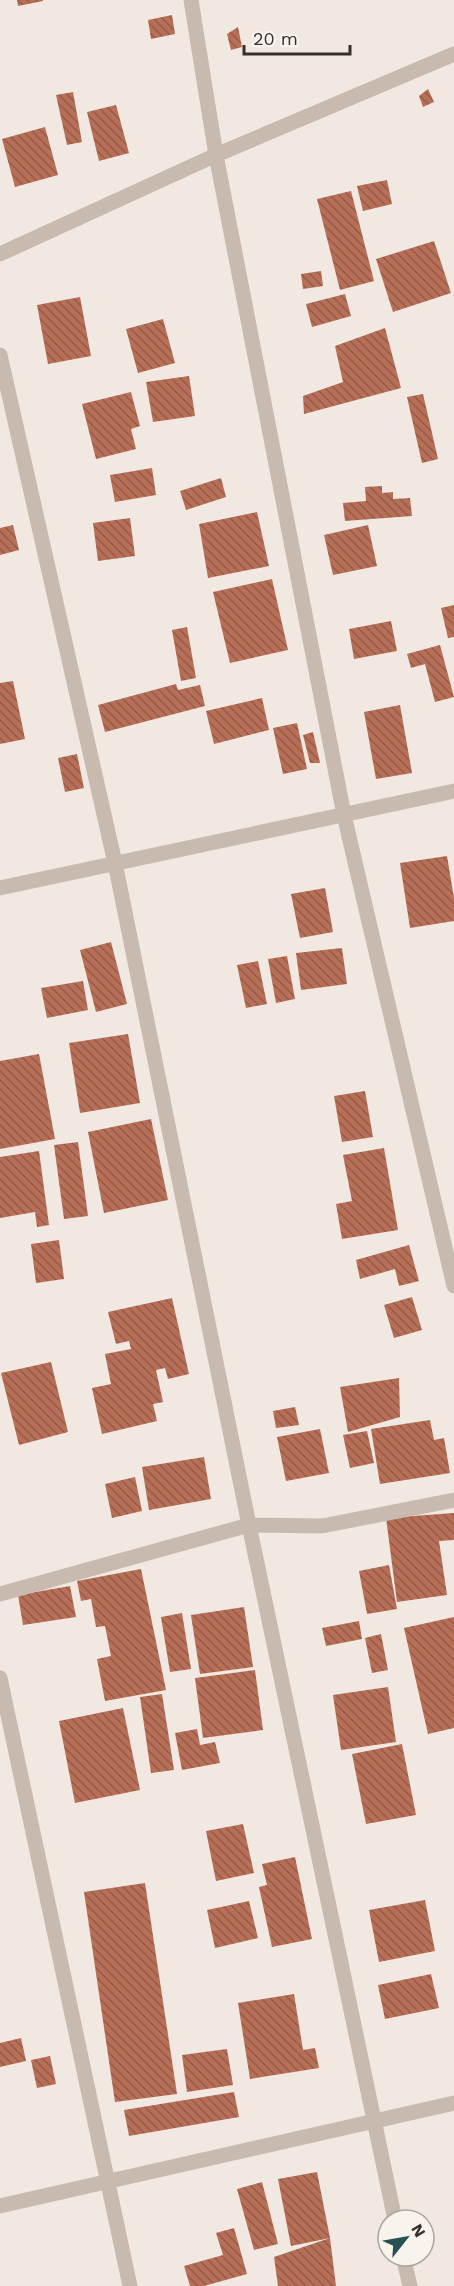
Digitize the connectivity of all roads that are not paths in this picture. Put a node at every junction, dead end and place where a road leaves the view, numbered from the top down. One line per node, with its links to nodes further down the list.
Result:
1 (191, 0): 3 (street)
2 (454, 54): 3 (street)
3 (216, 155): 4 (street); 7 (street)
4 (0, 254)
5 (0, 355): 8 (street)
6 (454, 791): 7 (street)
7 (344, 814): 8 (street); 10 (street)
8 (116, 863): 9 (street); 12 (street)
9 (0, 888)
10 (454, 1286)
11 (454, 1500): 12 (street)
12 (249, 1526): 13 (street); 16 (street)
13 (0, 1594)
14 (0, 1678): 17 (street)
15 (454, 2103): 16 (street)
16 (374, 2119): 17 (street); 19 (street)
17 (109, 2182): 18 (street); 21 (street)
18 (0, 2206)
19 (393, 2208)
20 (406, 2268): 22 (street)
21 (129, 2286)
22 (410, 2286)

